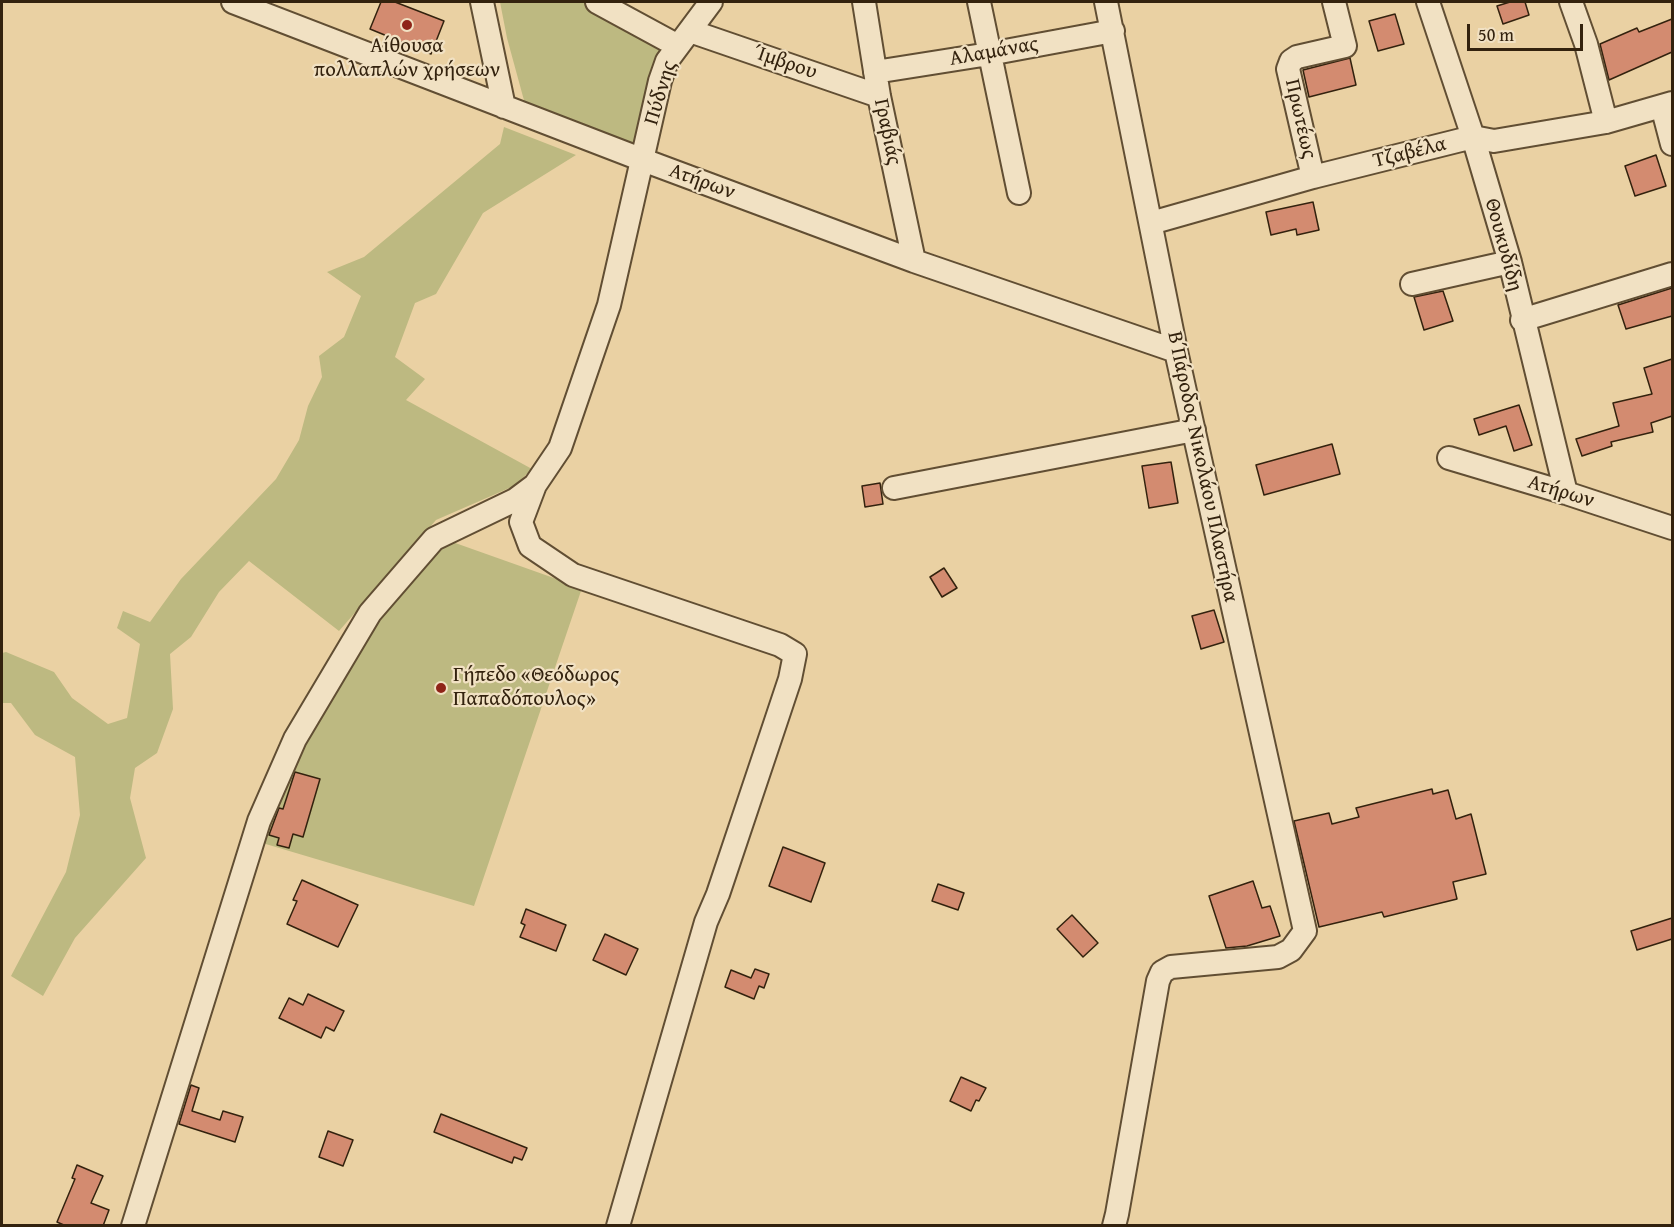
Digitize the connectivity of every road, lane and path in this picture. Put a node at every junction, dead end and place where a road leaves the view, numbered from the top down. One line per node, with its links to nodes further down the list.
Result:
1 (233, 2): 17 (street, Ατήρων)
2 (482, 2): 17 (street)
3 (597, 2): 12 (street, Ίμβρου)
4 (711, 2): 12 (street, Πύδνης)
5 (864, 2): 14 (street, Γραβιάς)
6 (979, 2): 13 (street)
7 (1106, 2): 11 (street, Β΄ Πάροδος Νικολάου Πλαστήρα)
8 (1334, 2): 22 (street, Πρωτέως)
9 (1428, 2): 19 (street, Θουκυδίδη)
10 (1571, 2): 18 (street)
11 (1113, 31): 13 (street, Αλαμάνας); 24 (street, Β΄ Πάροδος Νικολάου Πλαστήρα)
12 (684, 39): 15 (street, Ίμβρου); 21 (street, Πύδνης)
13 (989, 54): 14 (street, Αλαμάνας); 23 (street)
14 (875, 72): 15 (street, Γραβιάς)
15 (879, 96): 25 (street, Γραβιάς)
16 (1667, 105): 18 (street, Τζαβέλα); 20 (street)
17 (504, 107): 21 (street, Ατήρων)
18 (1606, 123): 19 (street, Τζαβέλα)
19 (1473, 137): 22 (street, Τζαβέλα); 26 (street, Θουκυδίδη)
20 (1672, 144)
21 (643, 160): 25 (street, Ατήρων); 33 (street, Πύδνης)
22 (1313, 177): 24 (street, Τζαβέλα)
23 (1018, 193)
24 (1151, 223): 30 (street, Β΄ Πάροδος Νικολάου Πλαστήρα)
25 (914, 261): 30 (street, Ατήρων)
26 (1510, 262): 28 (street); 29 (street, Θουκυδίδη)
27 (1672, 274): 29 (street)
28 (1412, 284)
29 (1522, 320): 35 (street, Θουκυδίδη)
30 (1176, 351): 31 (street, Β΄ Πάροδος Νικολάου Πλαστήρα)
31 (1194, 430): 34 (street); 39 (street, Β΄ Πάροδος Νικολάου Πλαστήρα)
32 (1449, 458): 35 (street, Ατήρων)
33 (536, 485): 37 (street); 38 (street)
34 (894, 488)
35 (1566, 493): 36 (street, Ατήρων)
36 (1672, 528)
37 (133, 1226)
38 (618, 1226)
39 (1114, 1226)

